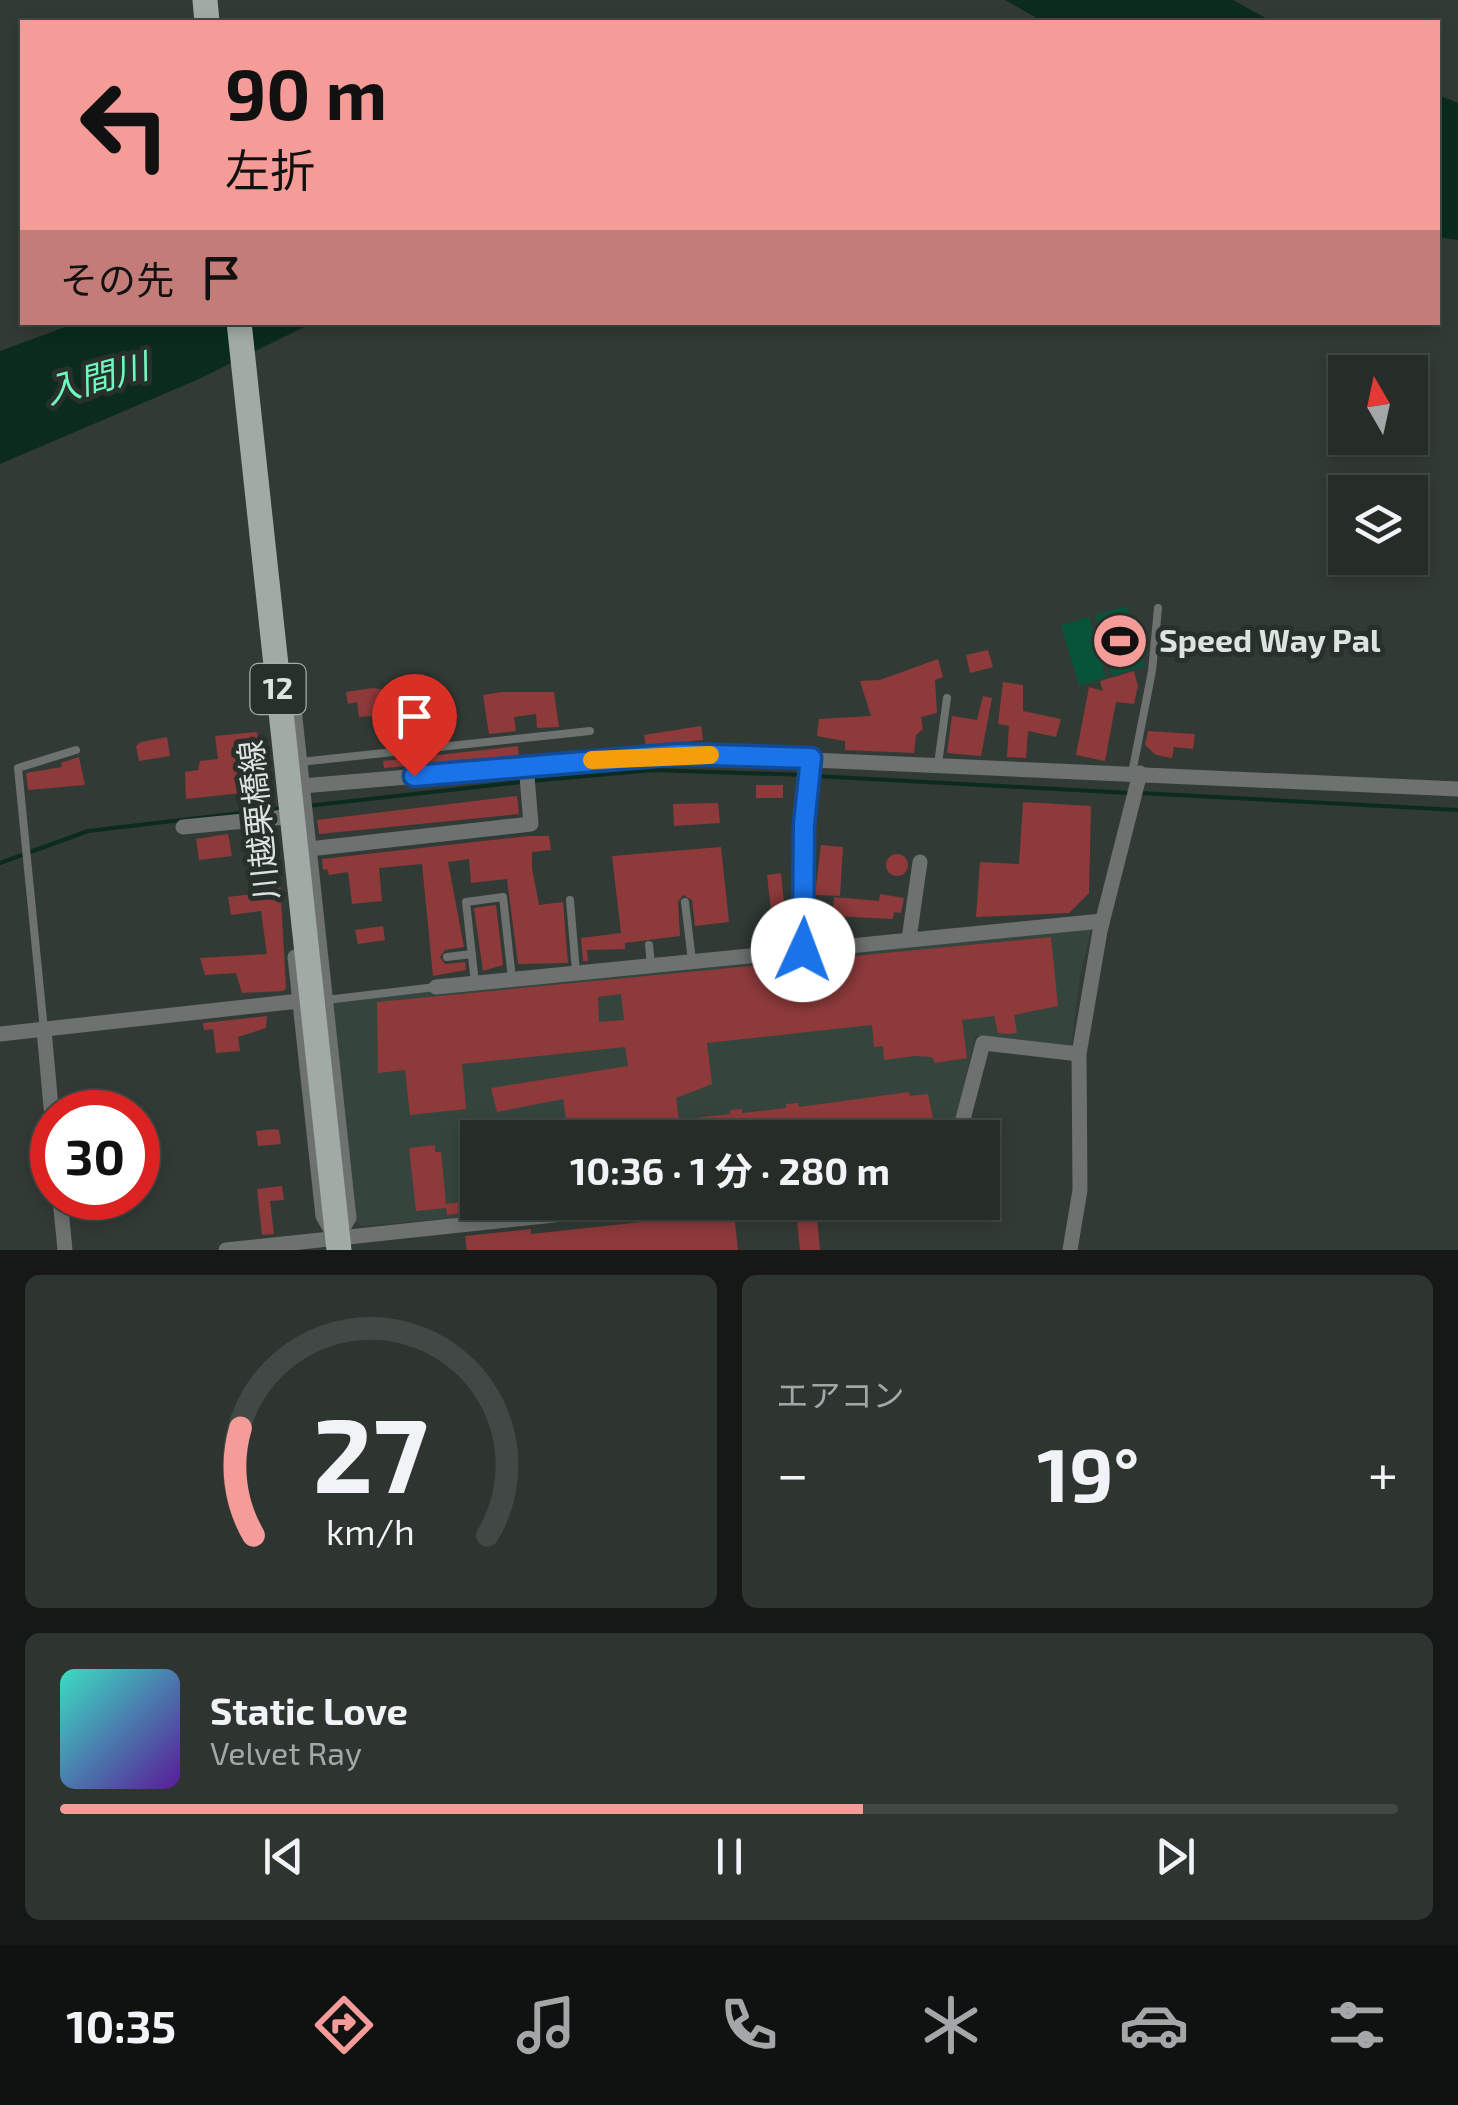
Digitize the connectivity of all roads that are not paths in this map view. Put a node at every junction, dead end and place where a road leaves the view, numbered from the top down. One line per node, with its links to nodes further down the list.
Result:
1 (239, 325): 42 (main road, 川越栗橋線 / 12)
2 (1158, 608): 11 (lane)
3 (292, 690): 8 (street)
4 (948, 698): 9 (lane)
5 (590, 731): 8 (lane)
6 (76, 750): 35 (lane)
7 (811, 758): 9 (street); 10 (street); 24 (street)
8 (300, 762): 12 (street)
9 (938, 764): 11 (street)
10 (526, 765): 12 (street); 16 (street)
11 (1136, 773): 13 (street); 21 (street)
12 (302, 786): 14 (street)
13 (1458, 789)
14 (305, 815): 15 (street); 16 (street)
15 (184, 827)
16 (309, 849): 18 (street)
17 (920, 862): 22 (street)
18 (314, 881): 33 (street); 34 (street)
19 (570, 900): 29 (lane)
20 (686, 902): 27 (lane)
21 (1102, 920): 22 (street); 37 (street)
22 (908, 940): 24 (street)
23 (649, 945): 28 (lane)
24 (803, 950): 27 (street)
25 (472, 954): 26 (lane); 30 (lane); 31 (lane)
26 (447, 957)
27 (692, 961): 28 (street)
28 (651, 965): 29 (street)
29 (576, 972): 30 (street)
30 (512, 979): 31 (street)
31 (475, 983): 32 (street)
32 (436, 987): 34 (lane)
33 (299, 1000): 35 (street); 42 (street)
34 (326, 1000): 42 (street)
35 (44, 1030): 36 (street); 38 (street)
36 (0, 1034)
37 (1079, 1054): 39 (street); 46 (street)
38 (49, 1090)
39 (963, 1120)
40 (62, 1220): 44 (street)
41 (528, 1220): 42 (street)
42 (338, 1243): 43 (street)
43 (294, 1246): 45 (street)
44 (65, 1250)
45 (226, 1250)
46 (1070, 1250)

